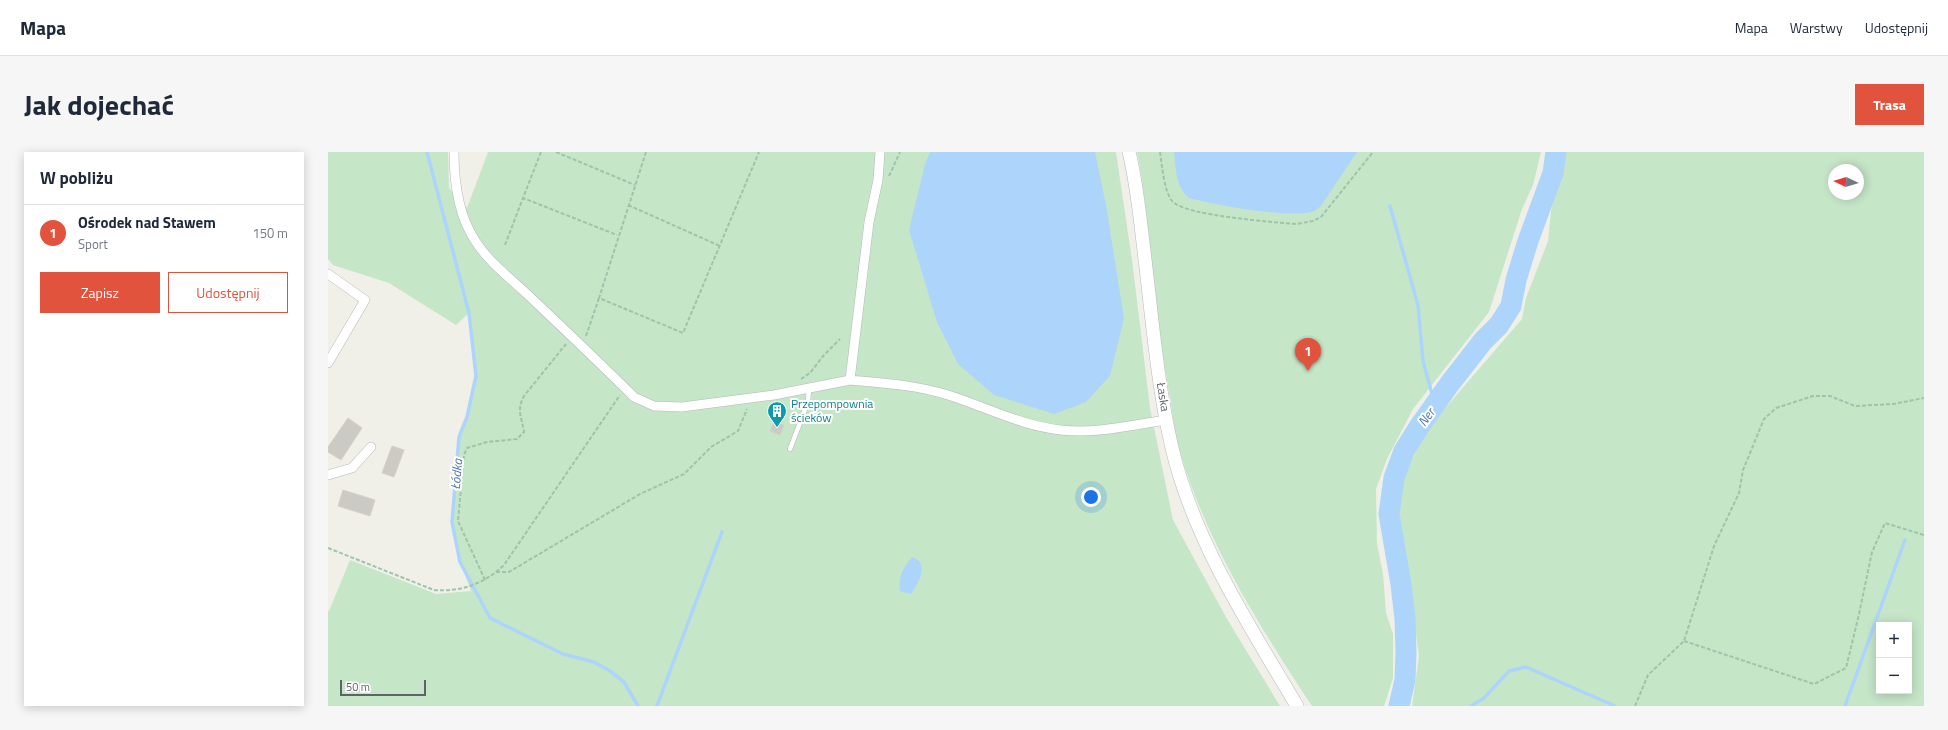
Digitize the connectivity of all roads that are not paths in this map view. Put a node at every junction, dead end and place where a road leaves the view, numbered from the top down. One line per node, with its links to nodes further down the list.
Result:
1 (454, 152): 7 (street)
2 (880, 152): 6 (street)
3 (1129, 152): 8 (main road, Łaska)
4 (328, 274): 5 (street)
5 (328, 363)
6 (850, 380): 7 (street); 8 (street)
7 (808, 388): 10 (lane)
8 (1166, 420): 12 (main road, Łaska)
9 (371, 447): 11 (street)
10 (790, 449)
11 (328, 475)
12 (1297, 706)

